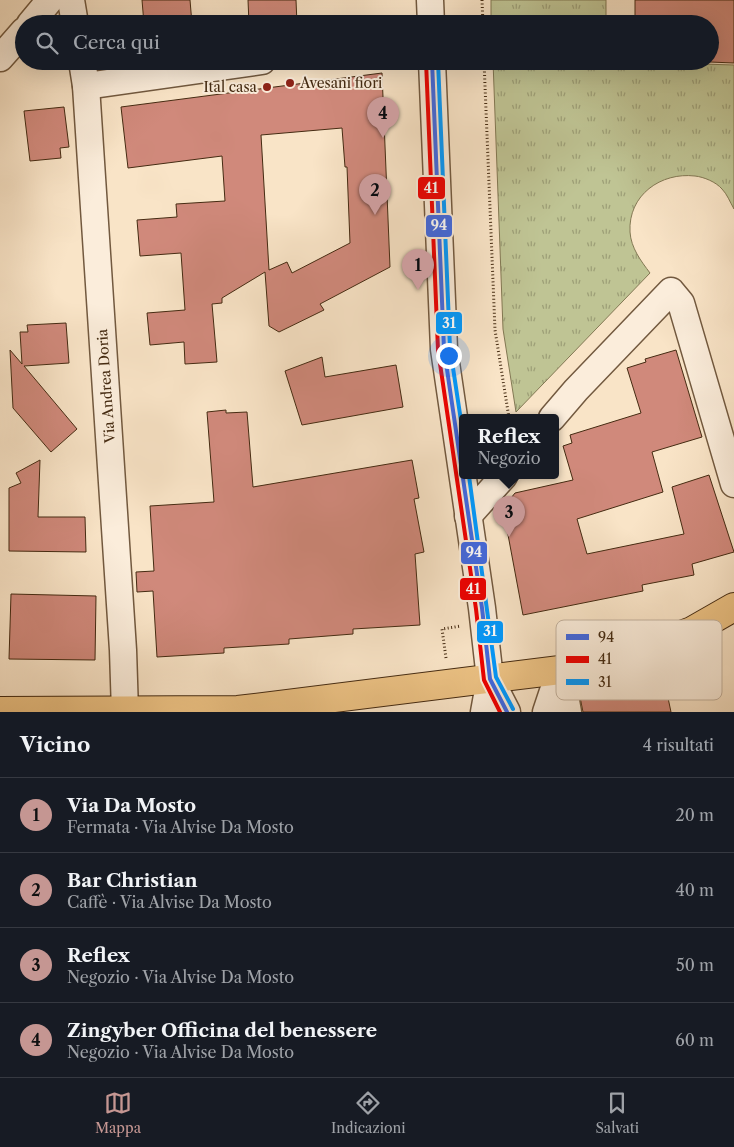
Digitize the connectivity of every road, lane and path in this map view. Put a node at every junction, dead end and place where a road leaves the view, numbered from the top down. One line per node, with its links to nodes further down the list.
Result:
1 (50, 0): 5 (street)
2 (71, 0): 6 (street)
3 (430, 0): 7 (street)
4 (482, 0): 8 (path)
5 (38, 15)
6 (74, 15)
7 (431, 15)
8 (483, 15)
9 (15, 41): 10 (street)
10 (0, 58)
11 (139, 70): 14 (street)
12 (432, 70): 17 (street)
13 (484, 70): 15 (path)
14 (84, 74): 31 (street, Via Andrea Doria)
15 (508, 414)
16 (555, 414): 20 (street)
17 (459, 453)
18 (463, 479): 21 (street)
19 (501, 479): 21 (street)
20 (734, 484)
21 (468, 516): 27 (street)
22 (734, 607): 23 (main road)
23 (711, 620)
24 (442, 629): 25 (path)
25 (444, 646)
26 (556, 671): 27 (main road)
27 (490, 679): 30 (main road); 32 (street); 33 (street)
28 (556, 682): 34 (street)
29 (0, 711): 31 (main road)
30 (242, 711): 31 (main road)
31 (125, 712)
32 (484, 712)
33 (507, 712)
34 (546, 712)

